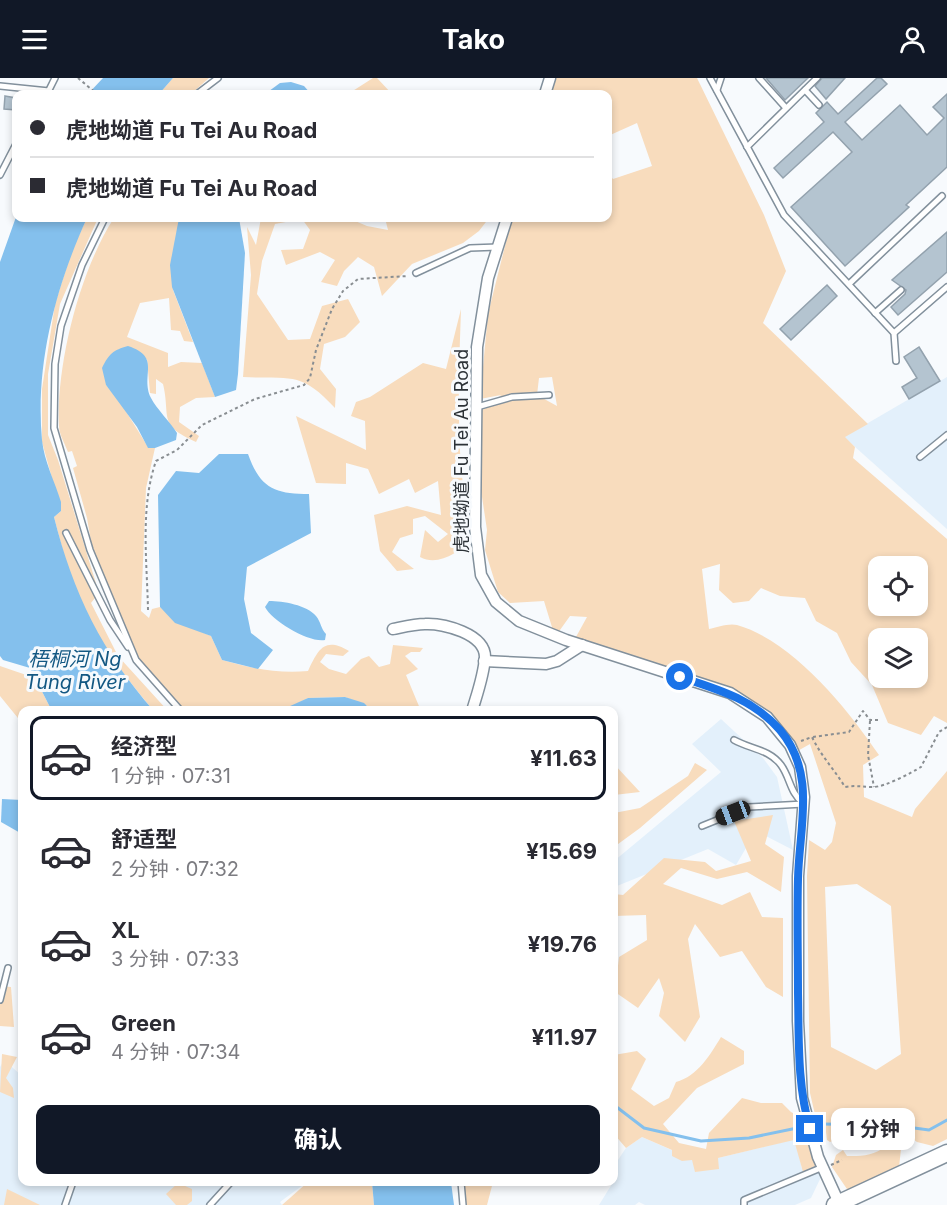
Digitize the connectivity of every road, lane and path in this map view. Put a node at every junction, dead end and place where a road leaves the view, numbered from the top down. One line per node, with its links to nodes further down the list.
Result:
1 (78, 78): 9 (path)
2 (218, 78): 10 (lane)
3 (710, 78): 11 (lane)
4 (721, 78): 11 (lane)
5 (759, 78): 14 (lane)
6 (817, 78): 12 (lane)
7 (0, 86): 8 (lane)
8 (27, 90)
9 (93, 90)
10 (202, 90)
11 (717, 90): 15 (lane)
12 (805, 90): 13 (lane); 14 (lane)
13 (819, 105)
14 (786, 108): 15 (lane)
15 (747, 147): 23 (lane)
16 (12, 152): 17 (lane)
17 (0, 176)
18 (942, 196): 23 (lane)
19 (103, 222): 37 (lane)
20 (506, 222): 21 (street, 虎地坳道 Fu Tei Au Road)
21 (498, 247): 22 (lane); 30 (street, 虎地坳道 Fu Tei Au Road)
22 (416, 273): 34 (path)
23 (849, 284): 26 (lane)
24 (947, 287): 27 (lane)
25 (901, 290): 26 (lane)
26 (875, 313): 27 (lane)
27 (894, 333): 28 (lane)
28 (896, 361)
29 (549, 395): 30 (lane)
30 (475, 407): 36 (street, 虎地坳道 Fu Tei Au Road)
31 (947, 435): 32 (lane)
32 (920, 457)
33 (66, 533): 37 (lane)
34 (148, 610)
35 (393, 629): 38 (street)
36 (582, 645): 38 (street); 46 (street, 虎地坳道 Fu Tei Au Road)
37 (135, 658): 39 (lane)
38 (484, 661): 40 (street)
39 (177, 706)
40 (473, 706)
41 (870, 720): 42 (path); 44 (path); 47 (path)
42 (881, 720)
43 (947, 727): 47 (path)
44 (812, 737): 46 (path); 47 (path)
45 (734, 740): 48 (lane)
46 (790, 745): 48 (street, 虎地坳道 Fu Tei Au Road)
47 (874, 787)
48 (804, 804): 49 (lane); 53 (street, 虎地坳道 Fu Tei Au Road)
49 (702, 825)
50 (8, 968): 51 (lane)
51 (0, 1000)
52 (947, 1153): 57 (main road)
53 (823, 1167): 57 (street, 虎地坳道 Fu Tei Au Road); 61 (lane)
54 (71, 1186): 58 (lane)
55 (227, 1186): 59 (lane)
56 (461, 1186): 60 (lane)
57 (843, 1203)
58 (64, 1205)
59 (210, 1205)
60 (463, 1205)
61 (744, 1205)

